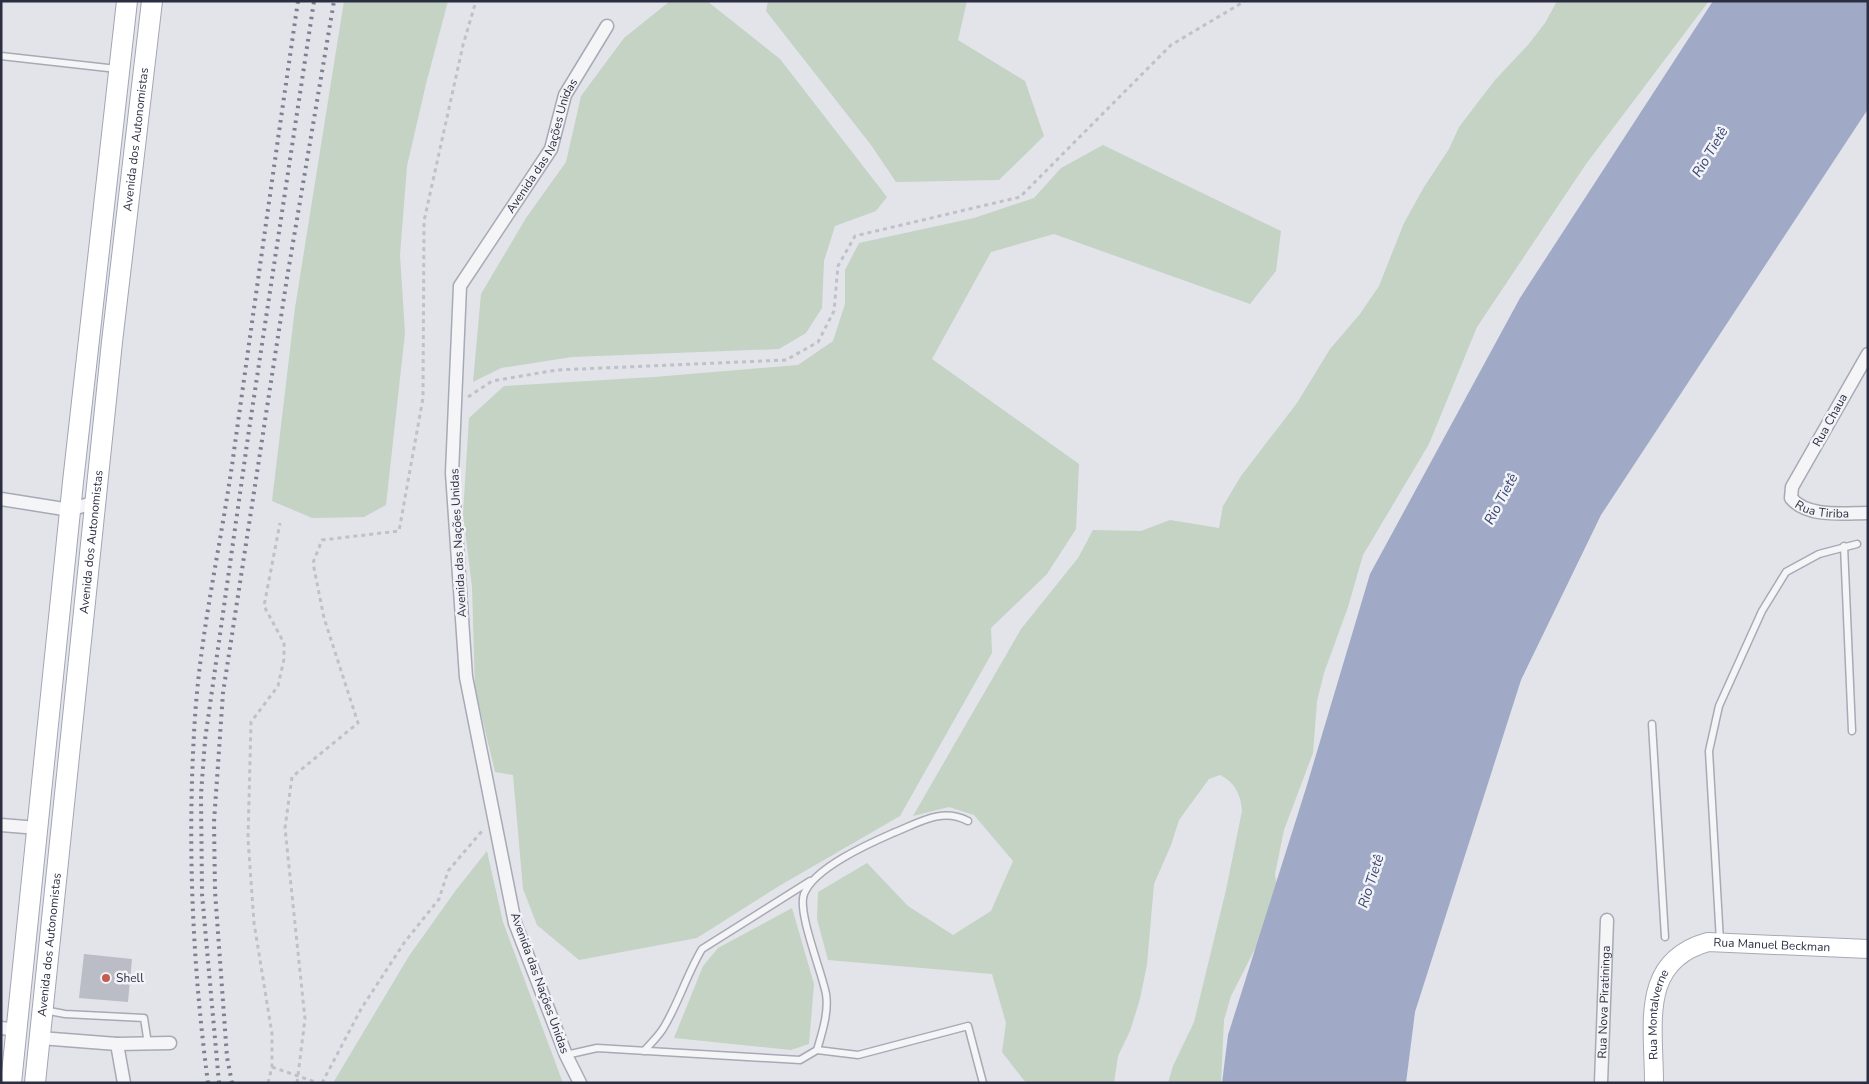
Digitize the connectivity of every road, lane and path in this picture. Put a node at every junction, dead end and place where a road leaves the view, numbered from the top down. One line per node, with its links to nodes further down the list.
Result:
1 (126, 1): 7 (main road, Avenida dos Autonomistas)
2 (476, 1): 40 (path)
3 (1245, 1): 9 (path)
4 (149, 7): 12 (main road, Avenida dos Autonomistas)
5 (607, 26): 9 (street, Avenida das Nações Unidas)
6 (1, 56): 7 (lane)
7 (119, 70): 13 (main road, Avenida dos Autonomistas)
8 (1868, 354): 10 (street, Rua Chaua)
9 (456, 405): 20 (street, Avenida das Nações Unidas)
10 (1792, 487): 14 (street, Rua Tiriba)
11 (1, 499): 13 (street)
12 (95, 502): 13 (street); 30 (main road, Avenida dos Autonomistas)
13 (70, 510): 23 (main road, Avenida dos Autonomistas)
14 (1868, 513)
15 (280, 523): 39 (path)
16 (1857, 544): 17 (lane)
17 (1844, 546): 19 (lane); 27 (lane)
18 (1652, 724): 26 (lane)
19 (1852, 731)
20 (494, 818): 38 (street, Avenida das Nações Unidas); 47 (path)
21 (968, 821): 24 (lane)
22 (1, 825): 23 (street)
23 (38, 828): 31 (main road, Avenida dos Autonomistas)
24 (812, 880): 36 (lane); 37 (lane)
25 (1607, 920): 50 (street, Rua Nova Piratininga)
26 (1665, 937)
27 (1720, 942): 28 (main road, Rua Manuel Beckman); 29 (main road, Rua Manuel Beckman)
28 (1868, 949)
29 (1679, 954): 51 (main road, Rua Montalverne)
30 (44, 1010): 32 (main road, Avenida dos Autonomistas); 34 (lane)
31 (9, 1029): 41 (main road, Avenida dos Autonomistas)
32 (40, 1038): 33 (street); 42 (main road, Avenida dos Autonomistas)
33 (117, 1044): 34 (street); 43 (street)
34 (148, 1044): 35 (street)
35 (170, 1044)
36 (817, 1050): 37 (lane); 49 (lane)
37 (644, 1051): 38 (lane)
38 (566, 1055): 48 (street, Avenida das Nações Unidas)
39 (272, 1067): 40 (path); 44 (path)
40 (298, 1074): 45 (path); 46 (path)
41 (11, 1083)
42 (35, 1083)
43 (124, 1083)
44 (268, 1083)
45 (297, 1083)
46 (318, 1083)
47 (322, 1083)
48 (580, 1083)
49 (982, 1083)
50 (1601, 1083)
51 (1654, 1083)

